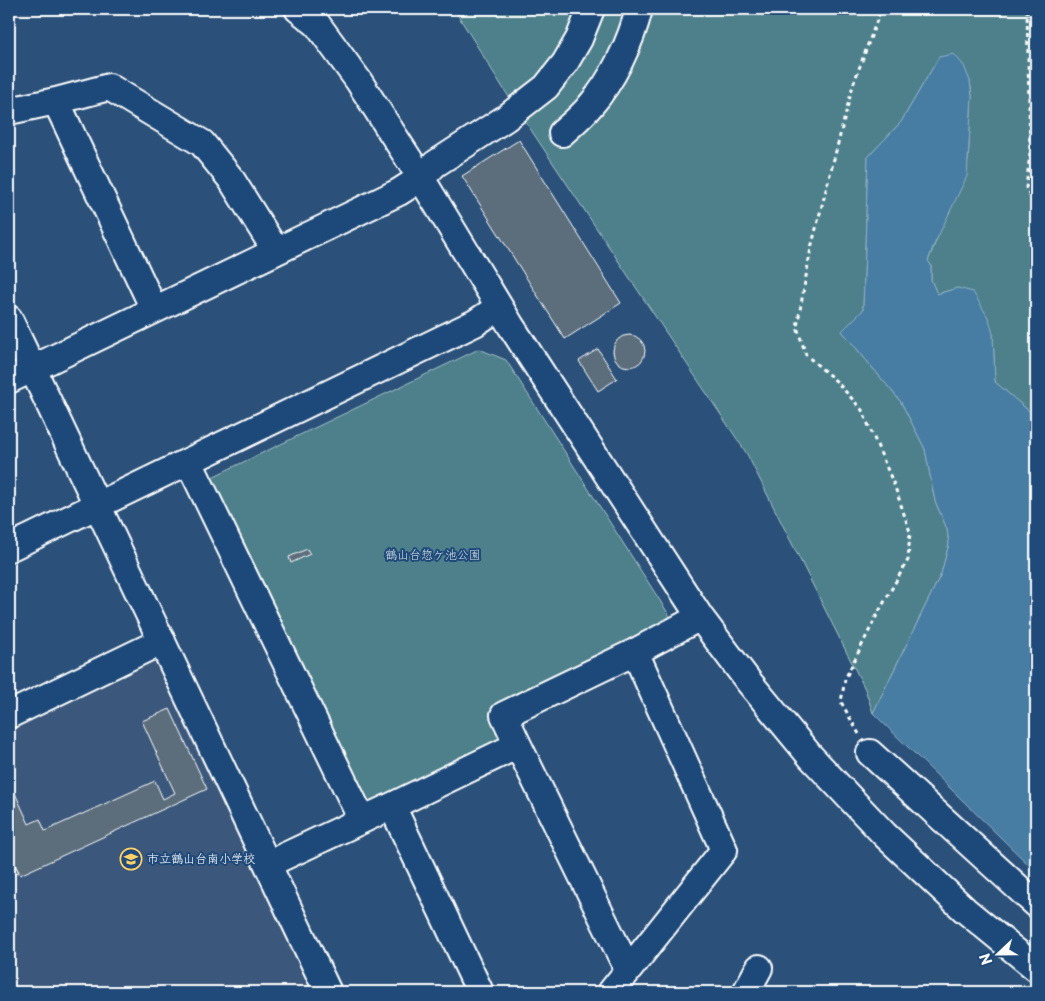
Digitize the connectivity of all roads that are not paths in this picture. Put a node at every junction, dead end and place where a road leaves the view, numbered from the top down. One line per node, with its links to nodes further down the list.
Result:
1 (298, 9): 7 (street)
2 (591, 9): 7 (street)
3 (639, 9): 6 (street)
4 (56, 101): 5 (street); 8 (street); 10 (street)
5 (9, 111)
6 (562, 133)
7 (421, 178): 8 (street); 9 (street)
8 (276, 251): 10 (street)
9 (500, 307): 14 (street); 17 (street)
10 (154, 309): 12 (street)
11 (9, 319): 12 (street)
12 (33, 368): 13 (street); 15 (street)
13 (9, 380)
14 (190, 462): 15 (street); 24 (street)
15 (97, 506): 16 (street); 18 (street)
16 (9, 548)
17 (700, 617): 19 (street); 28 (street)
18 (162, 641): 20 (street); 25 (street)
19 (635, 652): 21 (street); 29 (street)
20 (9, 715)
21 (518, 745): 23 (street); 29 (street)
22 (870, 753): 26 (street)
23 (392, 806): 24 (street); 31 (street)
24 (362, 820): 25 (street)
25 (268, 864): 30 (street)
26 (1036, 904)
27 (759, 968): 33 (street)
28 (1036, 968)
29 (628, 970): 32 (street)
30 (328, 992)
31 (480, 992)
32 (611, 992)
33 (746, 992)

